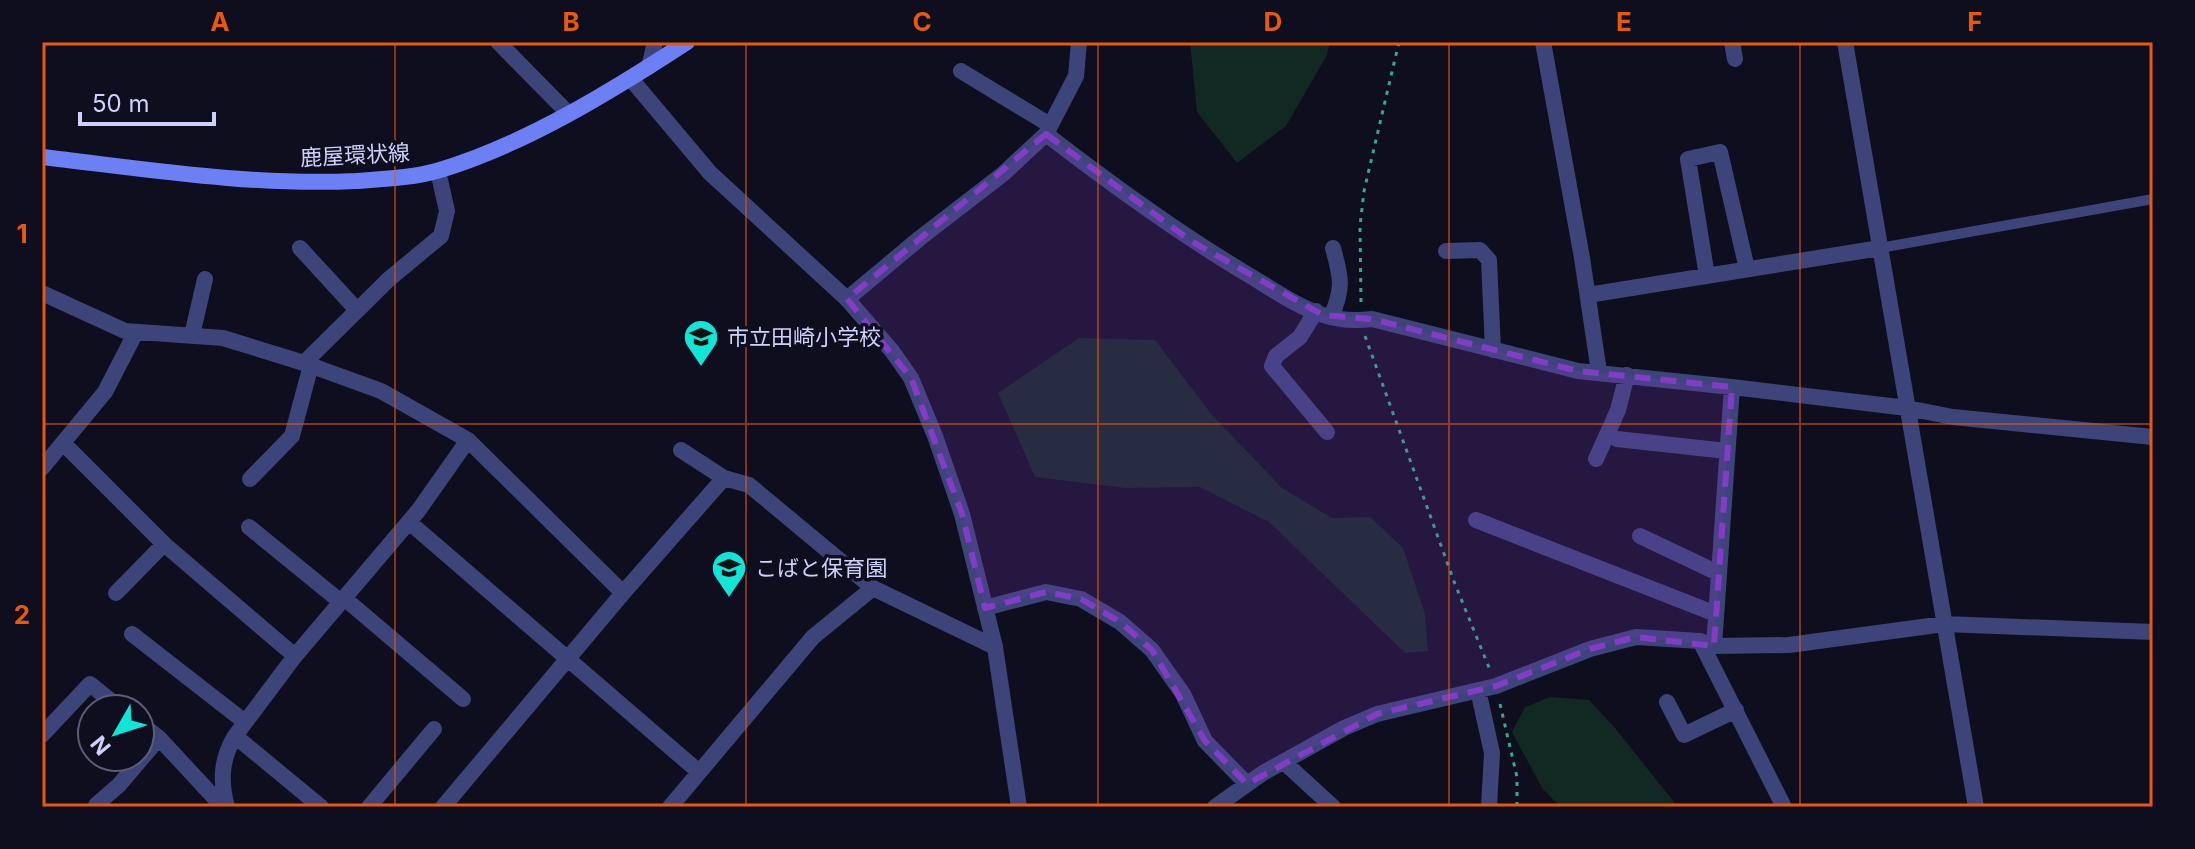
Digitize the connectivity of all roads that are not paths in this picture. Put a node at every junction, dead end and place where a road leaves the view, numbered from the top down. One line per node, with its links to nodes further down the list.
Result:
1 (498, 42): 12 (street)
2 (655, 42): 9 (street)
3 (687, 42): 9 (main road, 鹿屋環状線)
4 (1079, 42): 13 (street)
5 (1543, 42): 25 (street)
6 (1732, 42): 8 (street)
7 (1845, 42): 19 (street)
8 (1735, 59)
9 (649, 67): 11 (main road, 鹿屋環状線)
10 (961, 71): 13 (street)
11 (631, 79): 12 (main road, 鹿屋環状線); 26 (street)
12 (568, 113): 15 (main road, 鹿屋環状線)
13 (1048, 129): 26 (street); 28 (street)
14 (42, 157): 15 (main road, 鹿屋環状線)
15 (438, 171): 27 (street)
16 (2153, 199): 19 (lane)
17 (300, 248): 27 (street)
18 (1333, 248): 28 (street)
19 (1880, 248): 21 (street); 36 (street)
20 (1446, 251): 31 (street)
21 (1747, 269): 22 (street); 22 (street)
22 (1707, 276): 25 (street)
23 (205, 279): 30 (street)
24 (42, 293): 29 (street)
25 (1588, 295): 33 (street)
26 (847, 299): 58 (street)
27 (357, 310): 32 (street)
28 (1324, 314): 31 (street); 37 (street)
29 (136, 332): 30 (street); 41 (street)
30 (192, 335): 32 (street)
31 (1493, 350): 33 (street)
32 (308, 364): 40 (street); 47 (street)
33 (1599, 372): 34 (street)
34 (1627, 375): 35 (street); 44 (street)
35 (1732, 387): 36 (street); 43 (street)
36 (1907, 408): 38 (street); 60 (street)
37 (1327, 432)
38 (2153, 437)
39 (1617, 439): 43 (street)
40 (468, 440): 49 (street); 56 (street)
41 (63, 443): 45 (street); 52 (street)
42 (681, 450): 46 (street)
43 (1727, 451): 53 (street)
44 (1596, 459)
45 (42, 468)
46 (724, 478): 54 (street); 56 (street)
47 (250, 479)
48 (1476, 520): 59 (street)
49 (409, 522): 57 (street); 66 (street)
50 (253, 536): 57 (street)
51 (1640, 536): 53 (street)
52 (164, 544): 55 (street); 65 (street)
53 (1718, 573): 59 (street)
54 (873, 588): 64 (street); 80 (street)
55 (116, 593)
56 (623, 593): 66 (street)
57 (343, 600): 65 (street); 71 (street)
58 (985, 608): 64 (street); 81 (street)
59 (1716, 614): 63 (street)
60 (1944, 624): 61 (street); 63 (street); 93 (street)
61 (2153, 632)
62 (132, 634): 74 (street)
63 (1707, 644): 67 (street); 73 (street)
64 (995, 647): 88 (street)
65 (295, 656): 74 (street)
66 (568, 659): 80 (street); 86 (street)
67 (1478, 690): 79 (street); 91 (street)
68 (82, 693): 69 (street)
69 (101, 693)
70 (76, 699): 76 (street)
71 (463, 699)
72 (1667, 702): 73 (street)
73 (1736, 710): 92 (street)
74 (240, 729): 83 (street); 84 (street)
75 (434, 729): 85 (street)
76 (42, 735)
77 (156, 736): 78 (street)
78 (159, 738): 82 (street); 83 (street)
79 (1284, 762): 81 (street); 90 (street)
80 (699, 772): 87 (street)
81 (1247, 784): 89 (street)
82 (96, 805)
83 (225, 807)
84 (321, 807)
85 (369, 807)
86 (443, 807)
87 (670, 807)
88 (1019, 807)
89 (1215, 807)
90 (1333, 807)
91 (1489, 807)
92 (1784, 807)
93 (1976, 807)

